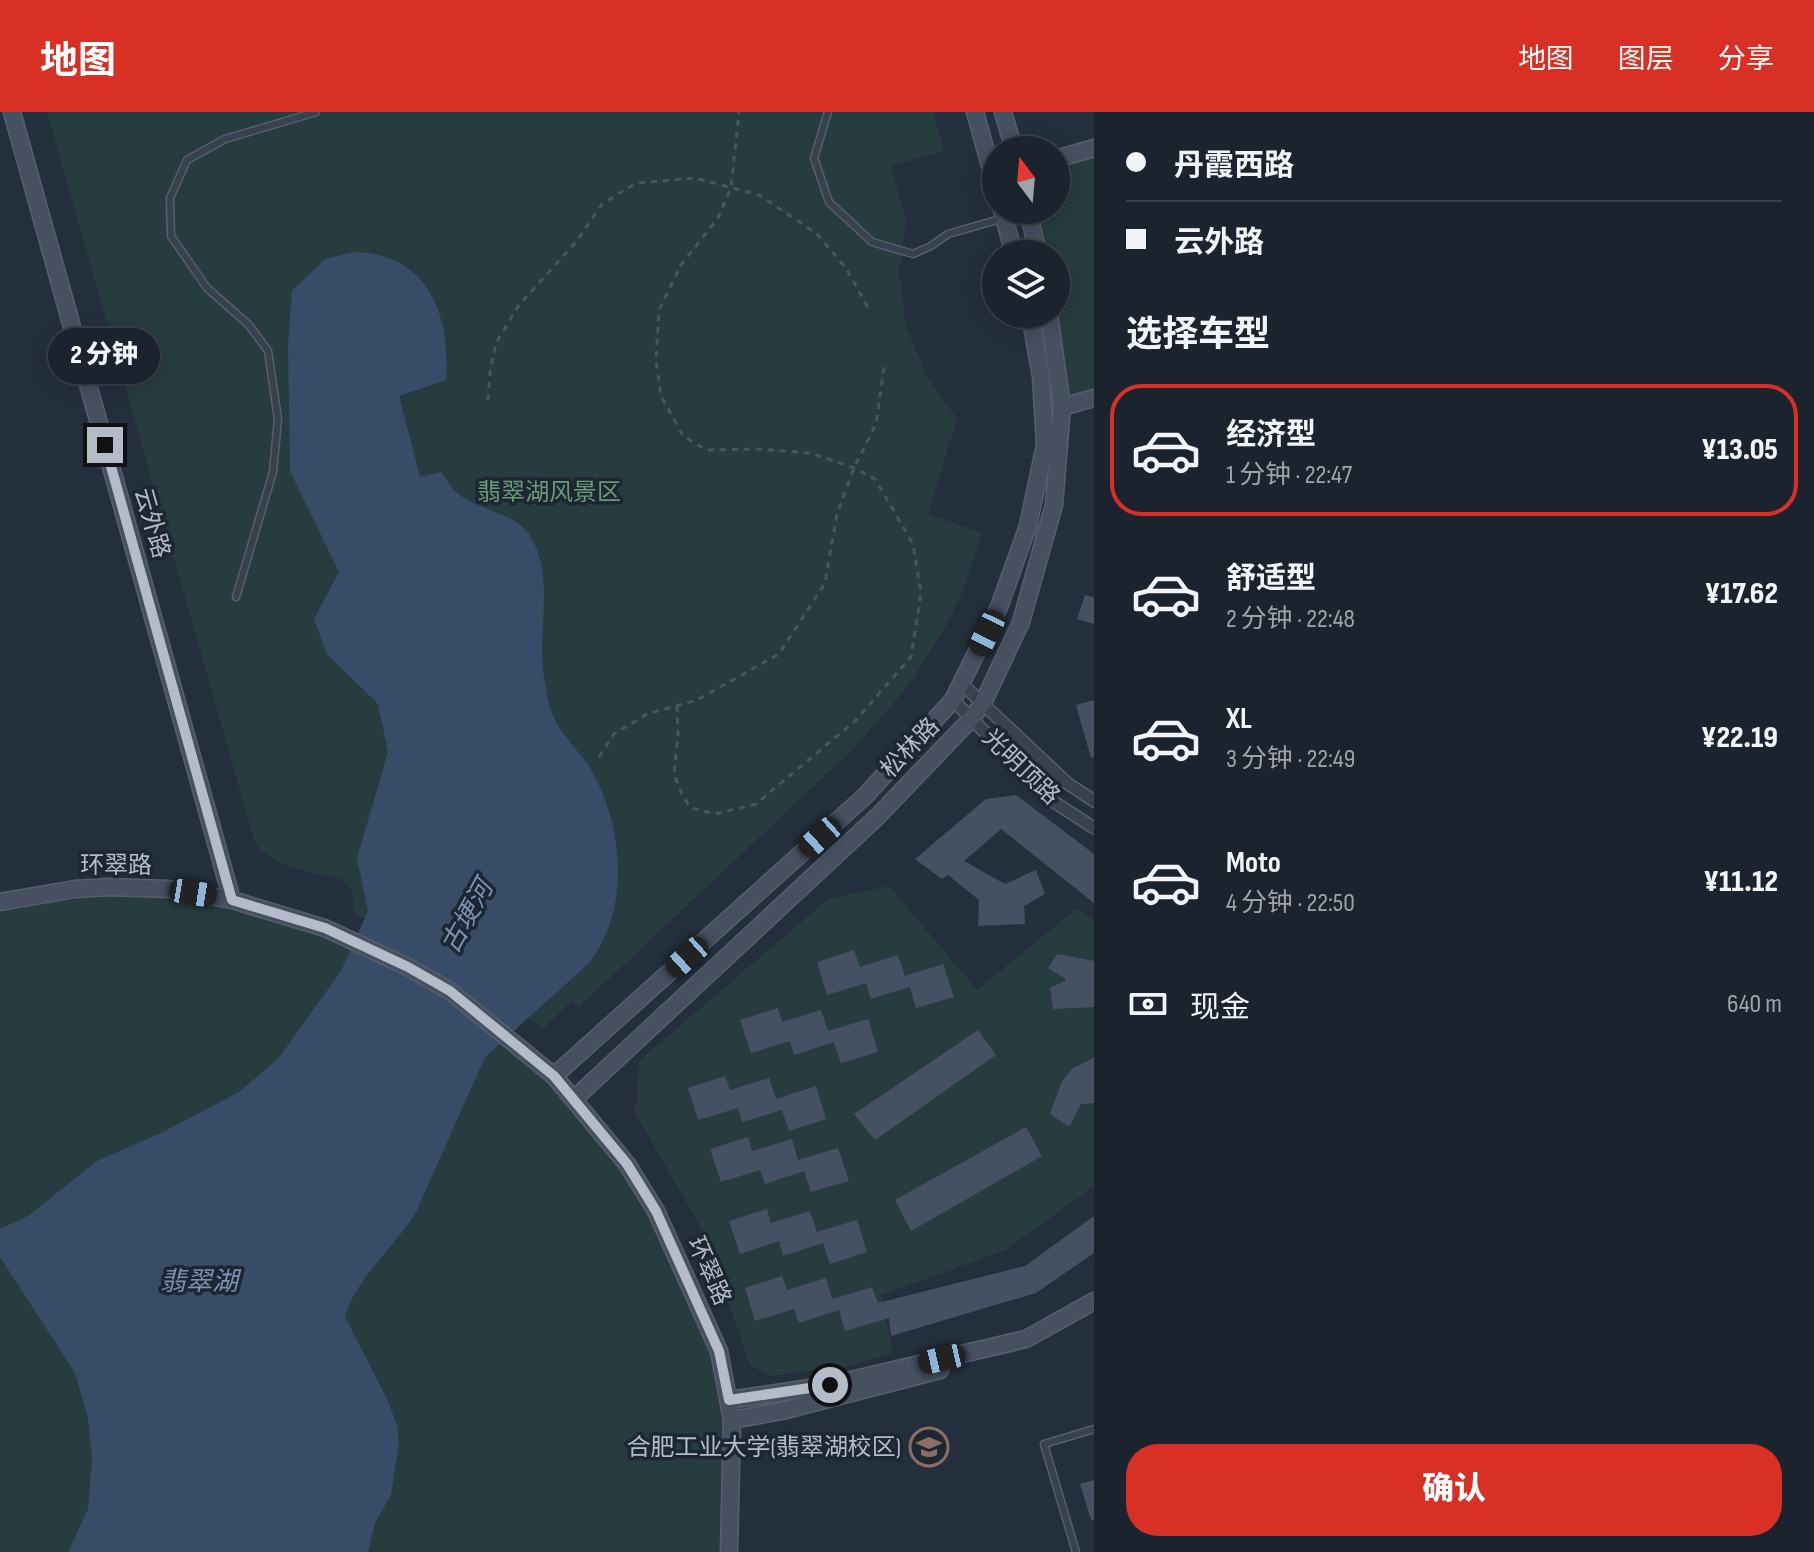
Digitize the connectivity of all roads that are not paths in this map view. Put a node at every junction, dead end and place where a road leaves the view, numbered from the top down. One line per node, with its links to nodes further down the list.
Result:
1 (12, 112): 22 (street, 云外路)
2 (316, 112): 15 (lane)
3 (828, 112): 10 (lane)
4 (975, 112): 6 (street)
5 (1003, 112): 7 (street)
6 (983, 136)
7 (1010, 136)
8 (1094, 148): 9 (street)
9 (1070, 155)
10 (982, 222)
11 (1032, 328): 16 (street, 松林路)
12 (1051, 328): 14 (street, 松林路)
13 (1094, 398): 14 (street)
14 (1062, 407): 18 (street, 松林路)
15 (236, 597)
16 (962, 684): 17 (street, 松林路); 18 (street, 光明顶路)
17 (953, 700): 19 (street, 光明顶路); 24 (street, 松林路)
18 (983, 703): 19 (street, 松林路); 20 (street, 光明顶路)
19 (971, 719): 21 (street, 光明顶路); 25 (street, 松林路)
20 (1094, 801)
21 (1094, 828)
22 (232, 900): 23 (street, 环翠路); 24 (street, 环翠路)
23 (0, 902)
24 (554, 1076): 25 (street, 环翠路)
25 (574, 1099): 28 (street, 环翠路)
26 (1094, 1301): 28 (street)
27 (1094, 1313): 29 (street)
28 (729, 1400): 29 (street, 环翠路)
29 (732, 1420): 31 (street, 环翠路)
30 (1094, 1429): 32 (lane)
31 (729, 1552)
32 (1076, 1552)

